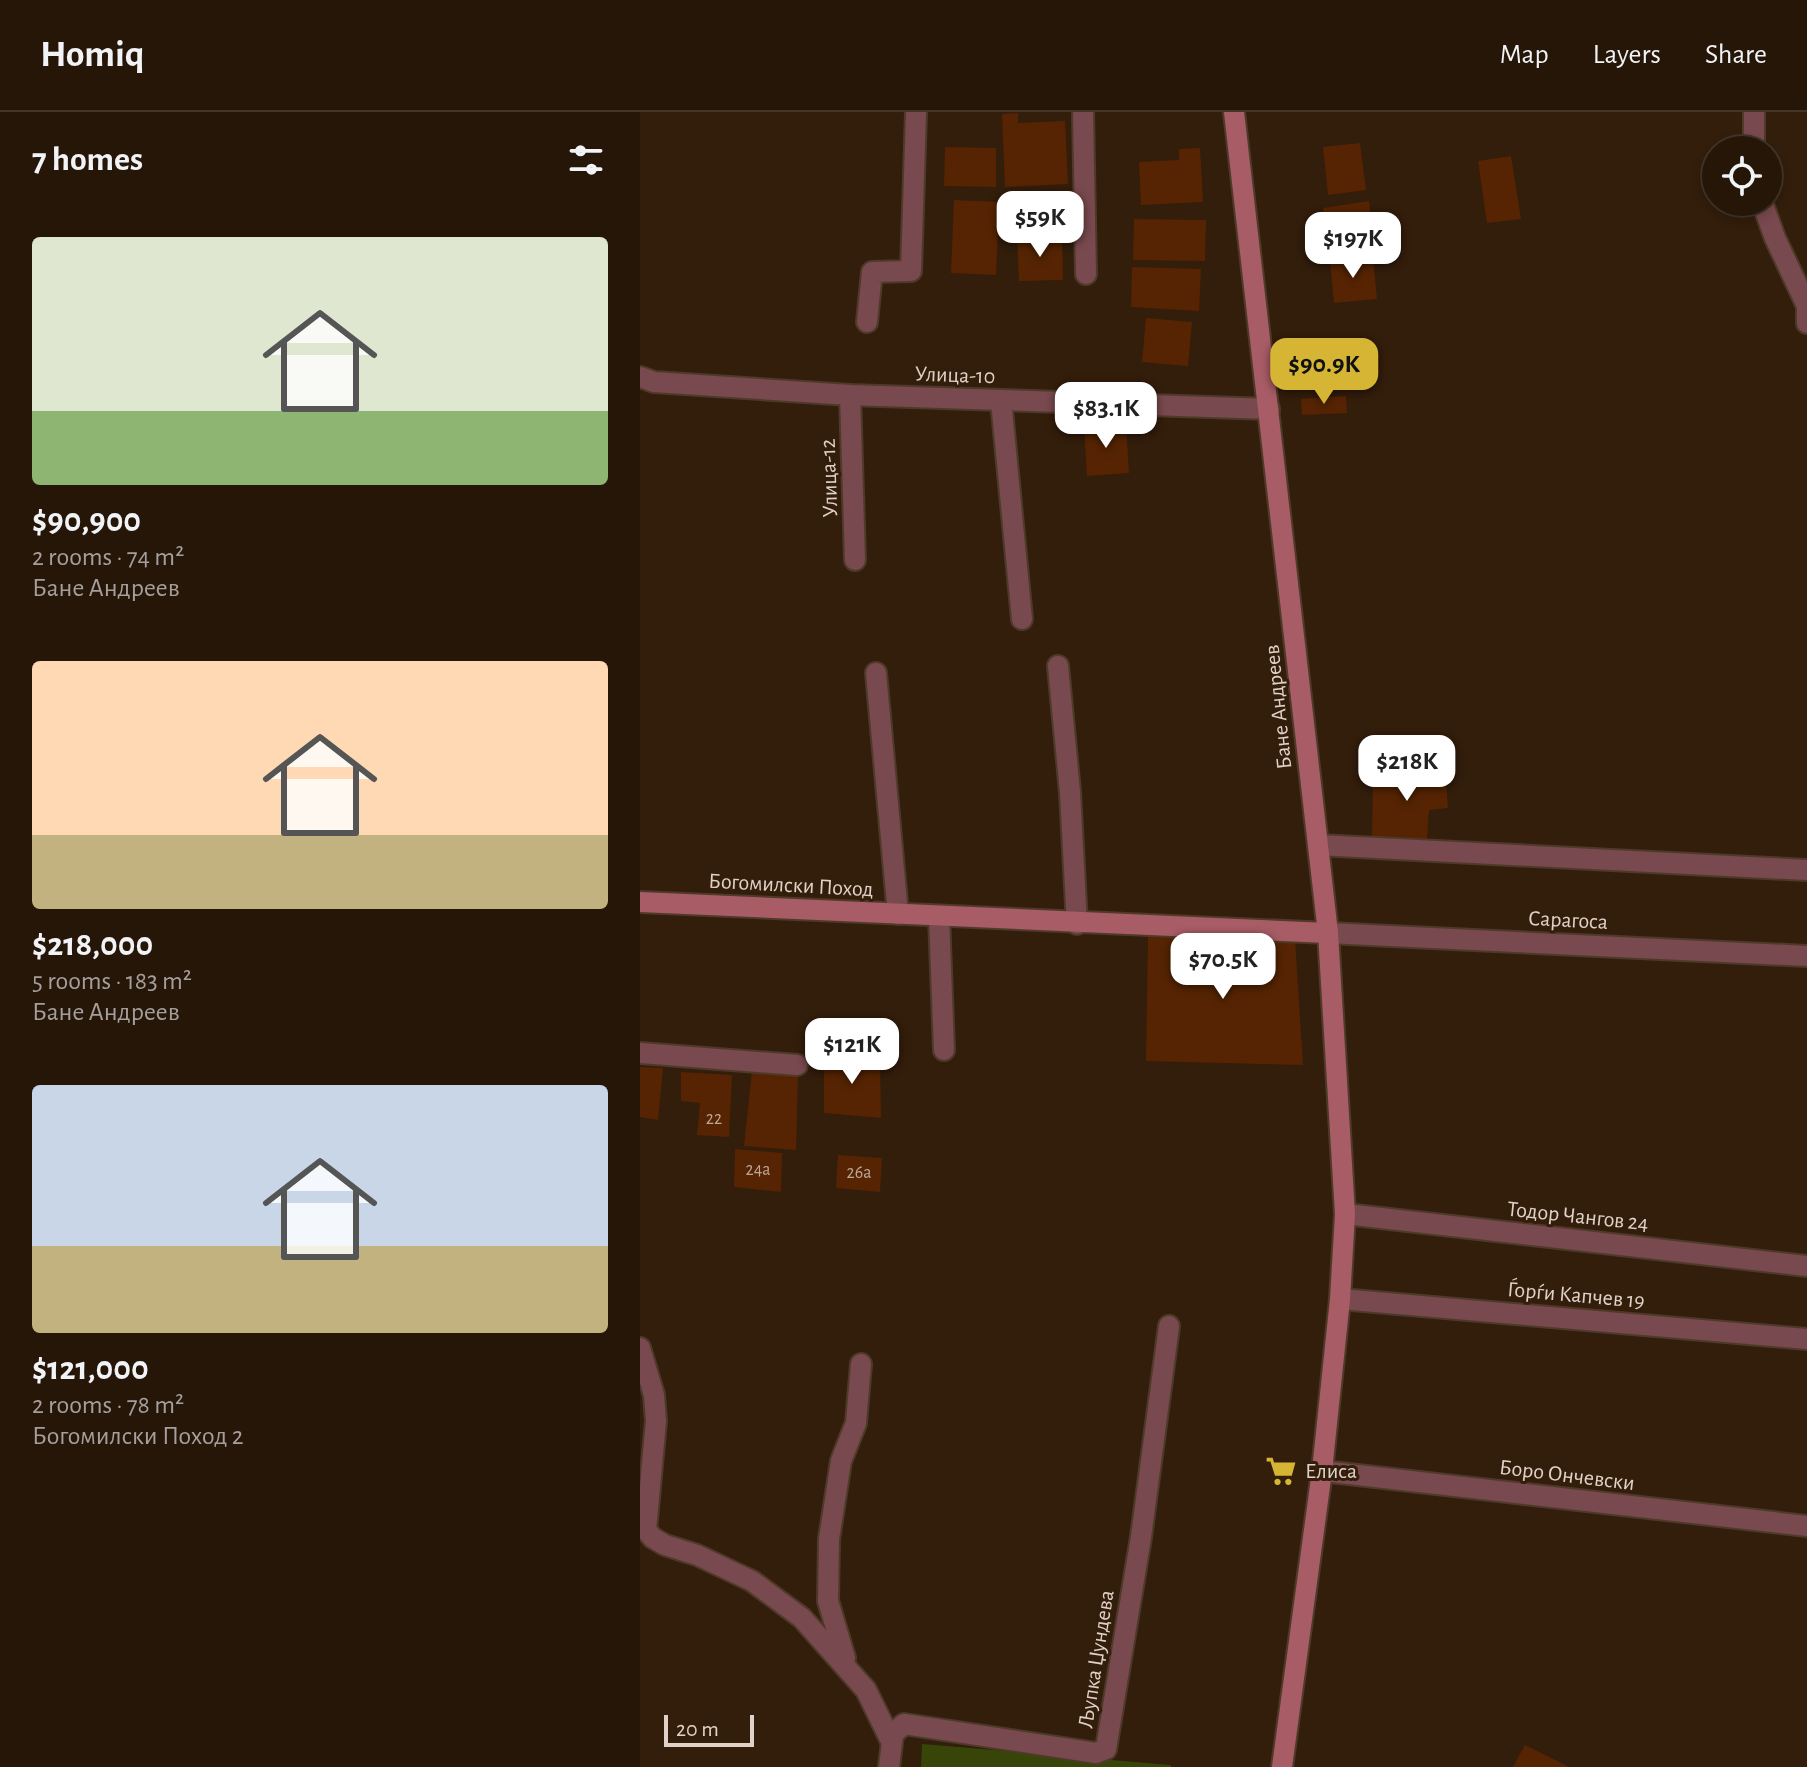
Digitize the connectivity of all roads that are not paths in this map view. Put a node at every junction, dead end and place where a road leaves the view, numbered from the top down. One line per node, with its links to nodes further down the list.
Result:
1 (916, 112): 8 (street)
2 (1083, 112): 7 (street)
3 (1234, 112): 13 (street, Бане Андреев)
4 (1754, 112): 5 (street)
5 (1754, 136)
6 (1767, 216): 9 (street)
7 (1086, 274)
8 (867, 322)
9 (1807, 323)
10 (640, 377): 11 (street, Улица-10)
11 (850, 395): 12 (street, Улица-10); 14 (street, Улица-12)
12 (1001, 400): 13 (street, Улица-10); 15 (street)
13 (1269, 409): 18 (street, Бане Андреев)
14 (855, 560)
15 (1022, 619)
16 (1058, 666): 23 (street)
17 (876, 673): 21 (street)
18 (1318, 845): 19 (street); 24 (street, Бане Андреев)
19 (1807, 870)
20 (640, 902): 21 (street, Богомилски Поход)
21 (898, 914): 22 (street, Богомилски Поход)
22 (939, 916): 23 (street, Богомилски Поход); 26 (street)
23 (1077, 924): 24 (street, Богомилски Поход)
24 (1328, 933): 25 (street, Сарагоса); 29 (street, Бане Андреев)
25 (1807, 956)
26 (944, 1050)
27 (640, 1053): 28 (street)
28 (797, 1065)
29 (1345, 1214): 30 (street, Тодор Чангов 24); 31 (street, Бане Андреев)
30 (1807, 1266)
31 (1340, 1299): 33 (street, Ѓорѓи Капчев 19); 36 (street)
32 (1169, 1326): 39 (street, Љупка Џундева)
33 (1807, 1339)
34 (640, 1348): 38 (street)
35 (861, 1364): 38 (street)
36 (1322, 1471): 37 (street, Боро Ончевски); 41 (street)
37 (1807, 1526)
38 (852, 1672): 39 (street)
39 (891, 1741): 40 (street)
40 (889, 1767)
41 (1282, 1767)

